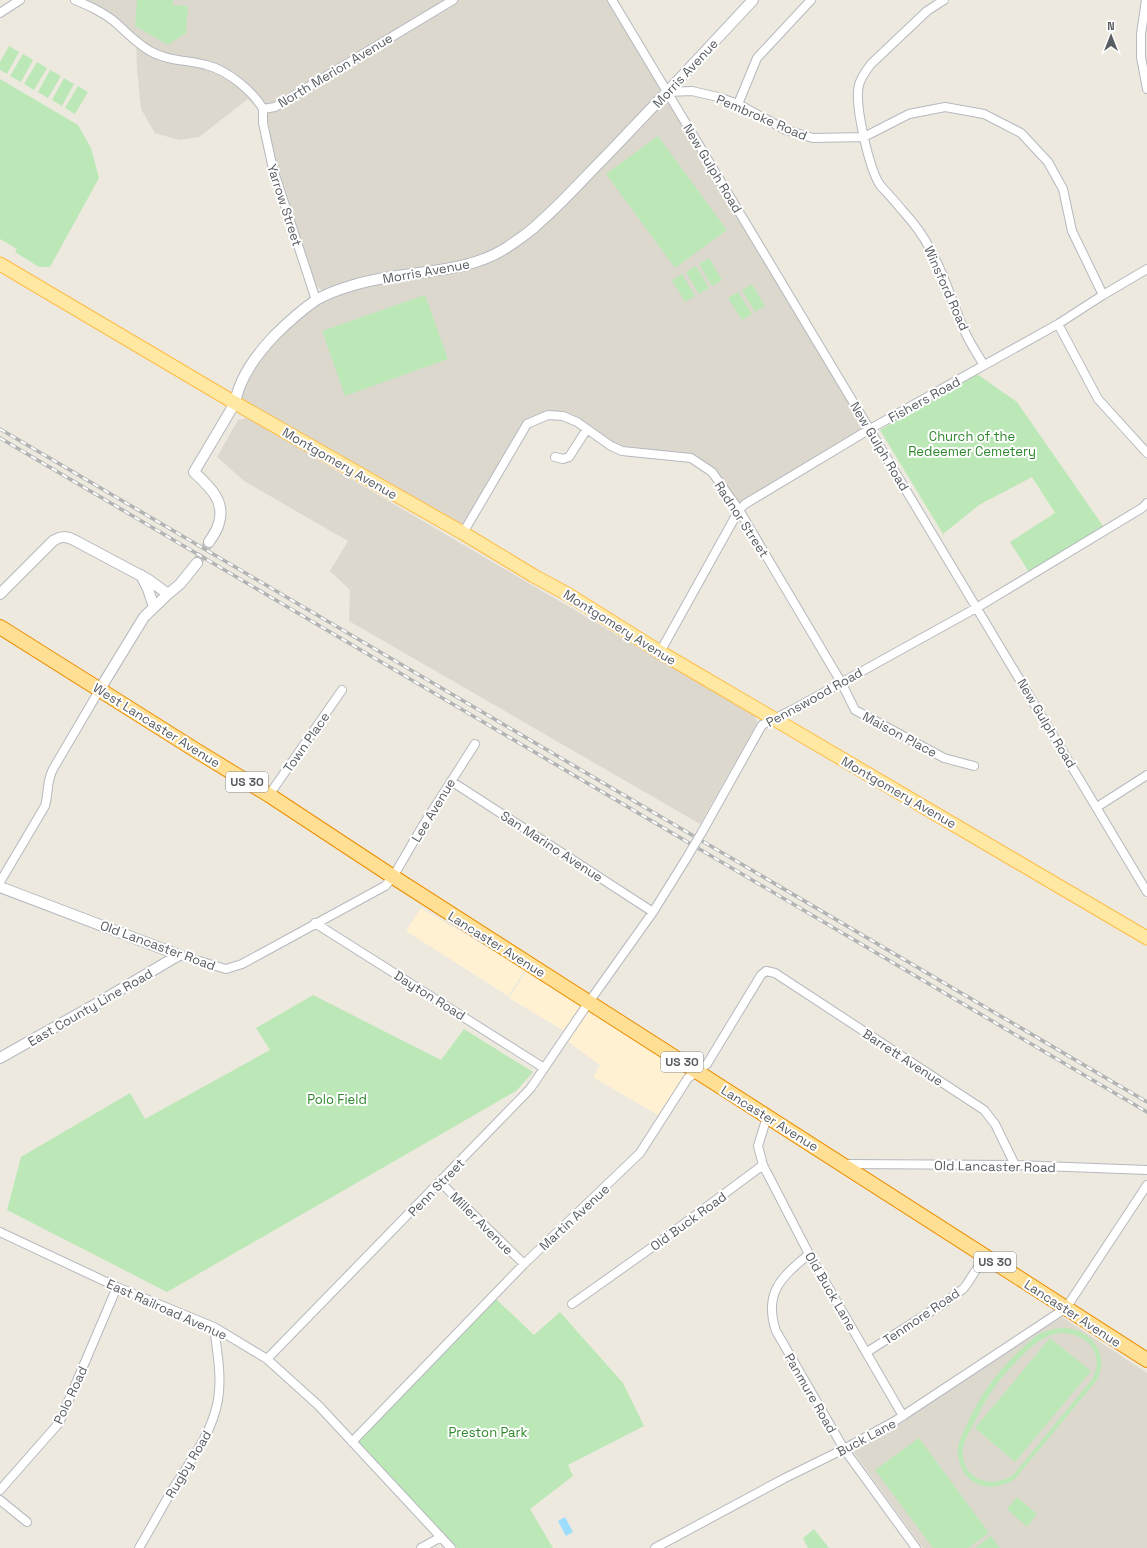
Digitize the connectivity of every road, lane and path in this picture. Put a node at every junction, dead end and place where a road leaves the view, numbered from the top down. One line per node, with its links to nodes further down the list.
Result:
1 (20, 0): 9 (street)
2 (75, 0): 13 (street, North Merion Avenue)
3 (453, 0): 13 (street, North Merion Avenue)
4 (612, 0): 11 (street, New Gulph Road)
5 (753, 0): 11 (street, Morris Avenue)
6 (811, 0): 12 (street)
7 (944, 0): 14 (street, Winsford Road)
8 (1146, 0): 10 (street)
9 (0, 13)
10 (1147, 90)
11 (668, 92): 12 (street, Pembroke Road); 18 (street, Morris Avenue); 23 (street, New Gulph Road)
12 (738, 104): 14 (street, Pembroke Road)
13 (263, 108): 18 (street, Yarrow Street)
14 (864, 137): 17 (street, Pembroke Road); 20 (street, Winsford Road)
15 (0, 264): 21 (main road, Montgomery Avenue)
16 (1147, 269): 17 (street, Fishers Road)
17 (1103, 295): 19 (street, Fishers Road)
18 (316, 300): 21 (street, Morris Avenue)
19 (1058, 324): 20 (street, Fishers Road); 24 (street)
20 (984, 365): 23 (street, Fishers Road)
21 (235, 403): 28 (main road, Montgomery Avenue); 29 (street, Morris Avenue)
22 (587, 429): 25 (street); 27 (street, Radnor Street); 28 (street, Radnor Street)
23 (870, 429): 27 (street, Fishers Road); 35 (street, New Gulph Road)
24 (1147, 453)
25 (554, 457)
26 (1147, 503): 35 (street, Pennswood Road)
27 (739, 510): 37 (street, Fishers Road); 38 (street, Radnor Street)
28 (463, 533): 37 (main road, Montgomery Avenue)
29 (209, 542)
30 (197, 563): 33 (street)
31 (141, 576): 32 (street); 33 (street); 34 (street)
32 (0, 594)
33 (168, 594): 34 (street)
34 (154, 607): 39 (street)
35 (978, 607): 38 (street, Pennswood Road); 47 (street, New Gulph Road)
36 (0, 626): 39 (highway, West Lancaster Avenue / US 30)
37 (660, 652): 41 (main road, Montgomery Avenue)
38 (842, 682): 41 (street, Pennswood Road); 43 (street, Maison Place)
39 (100, 689): 46 (highway, West Lancaster Avenue / US 30); 49 (street)
40 (342, 690): 46 (street, Town Place)
41 (775, 719): 52 (street, Pennswood Road, bridge); 54 (main road, Montgomery Avenue)
42 (475, 744): 45 (street, Lee Avenue)
43 (974, 766)
44 (1147, 775): 47 (street)
45 (451, 781): 48 (street, Lee Avenue); 52 (street, San Marino Avenue)
46 (269, 795): 48 (highway, West Lancaster Avenue / US 30)
47 (1097, 807): 51 (street, New Gulph Road)
48 (393, 877): 53 (street, Old Lancaster Road); 57 (highway, Lancaster Avenue / US 30)
49 (0, 882)
50 (0, 887): 55 (street, Old Lancaster Road)
51 (1147, 892)
52 (653, 912): 57 (street, Pennswood Road)
53 (315, 923): 55 (street, Old Lancaster Road); 59 (street, Dayton Road)
54 (1147, 938)
55 (179, 955): 58 (street, East County Line Road)
56 (767, 971): 60 (street, Martin Avenue); 64 (street, Barrett Avenue)
57 (588, 1002): 59 (street, Penn Street); 60 (highway, Lancaster Avenue / US 30)
58 (0, 1058)
59 (544, 1068): 66 (street, Penn Street)
60 (696, 1071): 61 (highway, Lancaster Avenue / US 30); 71 (street, Martin Avenue)
61 (768, 1117): 62 (highway, Lancaster Avenue / US 30); 63 (street)
62 (843, 1164): 64 (street, Old Lancaster Road); 70 (highway, Lancaster Avenue / US 30)
63 (763, 1165): 69 (street, Old Buck Lane); 73 (street, Old Buck Road)
64 (1014, 1165): 65 (street, Old Lancaster Road)
65 (1147, 1170)
66 (440, 1182): 71 (street, Miller Avenue); 77 (street, Penn Street)
67 (1147, 1185): 74 (street)
68 (0, 1232): 72 (street, East Railroad Avenue)
69 (809, 1254): 76 (street, Old Buck Lane); 81 (street, Panmure Road)
70 (985, 1256): 74 (highway, Lancaster Avenue / US 30); 76 (street, Tenmore Road)
71 (524, 1264): 80 (street, Martin Avenue)
72 (117, 1286): 75 (street, East Railroad Avenue); 82 (street, Polo Road)
73 (572, 1304)
74 (1066, 1308): 78 (highway, Lancaster Avenue / US 30); 79 (street, Buck Lane)
75 (214, 1327): 77 (street, East Railroad Avenue); 86 (street, Rugby Road)
76 (867, 1352): 79 (street, Old Buck Lane)
77 (267, 1359): 80 (street, East Railroad Avenue)
78 (1147, 1360)
79 (903, 1416): 81 (street, Buck Lane)
80 (352, 1442): 85 (street, East Railroad Avenue)
81 (844, 1449): 89 (street, Buck Lane); 90 (street, Panmure Road)
82 (0, 1490)
83 (0, 1500): 84 (street)
84 (27, 1522)
85 (441, 1537): 87 (street); 88 (street, East Railroad Avenue)
86 (139, 1548)
87 (421, 1548)
88 (451, 1548)
89 (655, 1548)
90 (916, 1548)

